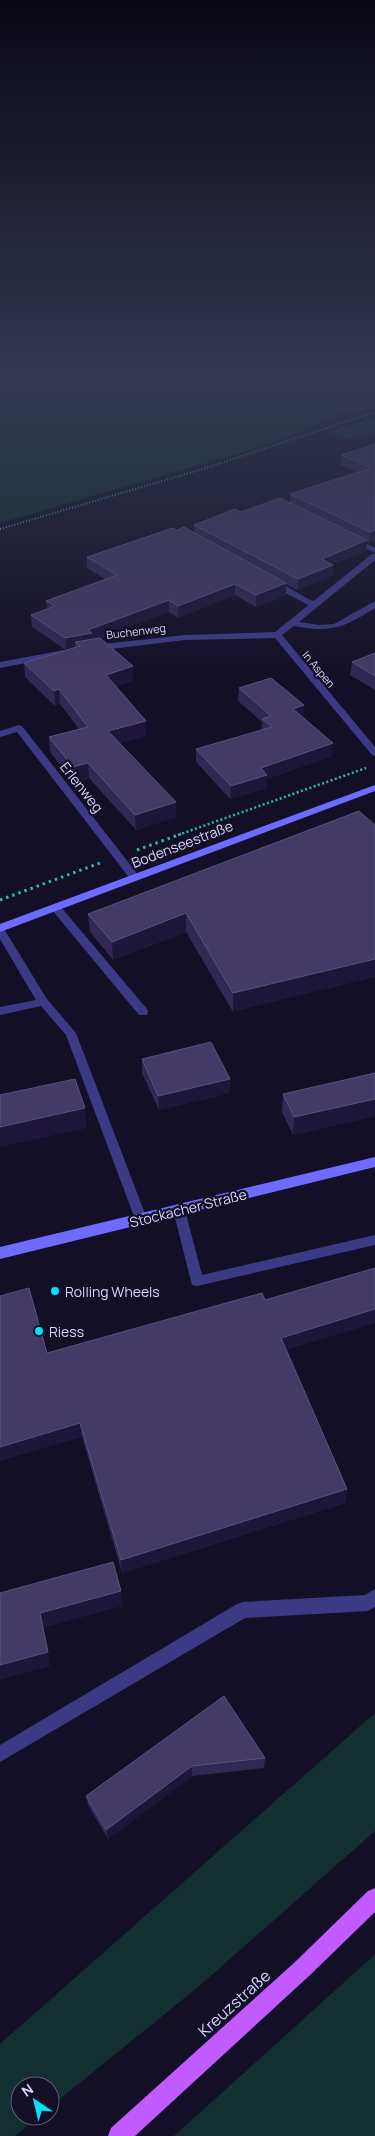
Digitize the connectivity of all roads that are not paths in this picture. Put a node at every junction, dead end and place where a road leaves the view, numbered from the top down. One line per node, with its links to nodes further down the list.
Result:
1 (348, 537): 2 (lane)
2 (375, 550)
3 (375, 556): 6 (street)
4 (264, 578): 6 (lane)
5 (375, 604): 7 (street)
6 (315, 605): 7 (street)
7 (293, 623): 8 (street)
8 (277, 635): 9 (street, Buchenweg); 13 (street, In Aspen)
9 (88, 649)
10 (70, 652): 11 (street)
11 (0, 665)
12 (0, 734): 15 (street, Erlenweg)
13 (375, 754)
14 (375, 788): 15 (street, Bodenseestraße)
15 (135, 878): 16 (street, Bodenseestraße)
16 (56, 908): 17 (street, Bodenseestraße); 20 (lane)
17 (0, 930): 18 (lane)
18 (43, 1002): 19 (lane); 23 (lane)
19 (0, 1011)
20 (143, 1012)
21 (375, 1162): 22 (street, Stockacher Straße)
22 (179, 1210): 23 (street, Stockacher Straße); 24 (lane)
23 (141, 1219): 25 (street, Stockacher Straße)
24 (375, 1240)
25 (0, 1253)
26 (375, 1597): 27 (lane)
27 (0, 1754)
28 (375, 1898): 29 (main road, Kreuzstraße)
29 (119, 2136)

